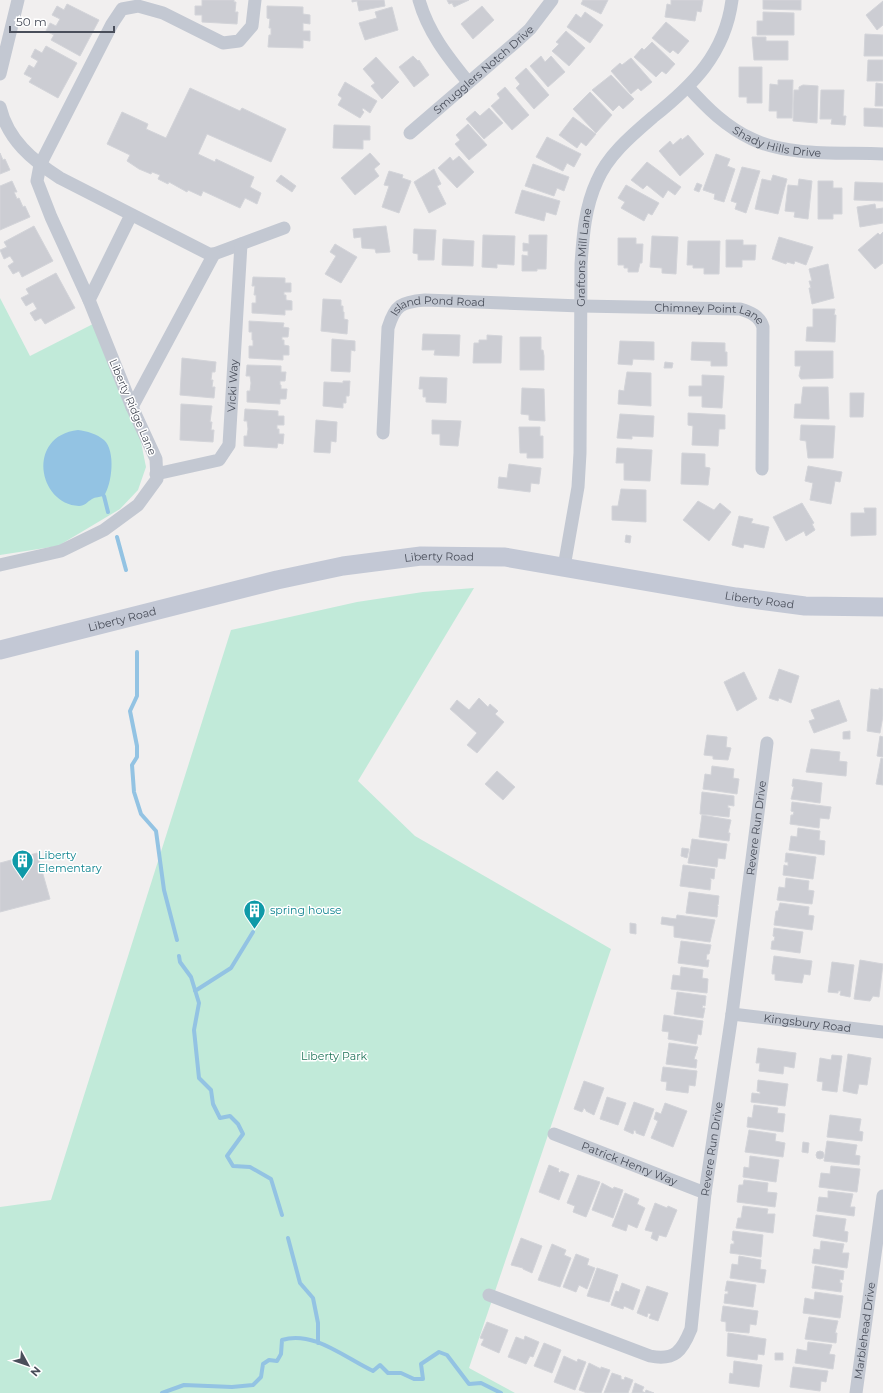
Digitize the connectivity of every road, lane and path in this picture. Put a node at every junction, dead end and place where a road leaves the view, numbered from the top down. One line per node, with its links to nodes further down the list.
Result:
1 (18, 0): 6 (street)
2 (255, 0): 12 (street, Liberty Ridge Lane)
3 (419, 0): 7 (street)
4 (552, 0): 7 (street, Smugglers Notch Drive)
5 (732, 0): 8 (street, Graftons Mill Lane)
6 (0, 74)
7 (468, 82): 10 (street, Smugglers Notch Drive)
8 (688, 87): 11 (street, Shady Hills Drive); 18 (street, Graftons Mill Lane)
9 (0, 107): 12 (street)
10 (410, 133)
11 (883, 154)
12 (40, 165): 13 (street); 17 (street, Liberty Ridge Lane)
13 (131, 215): 16 (street); 17 (street)
14 (284, 228): 15 (street)
15 (241, 244): 16 (street); 22 (street, Vicki Way)
16 (214, 254): 19 (street)
17 (89, 300): 19 (street, Liberty Ridge Lane)
18 (582, 306): 20 (street, Island Pond Road); 21 (street, Chimney Point Lane); 24 (street, Graftons Mill Lane)
19 (132, 407): 22 (street, Liberty Ridge Lane)
20 (383, 433)
21 (762, 469)
22 (156, 474): 23 (street)
23 (0, 565)
24 (564, 566): 25 (main road, Liberty Road); 26 (main road, Liberty Road)
25 (883, 607)
26 (0, 648)
27 (767, 743): 28 (street, Revere Run Drive)
28 (732, 1014): 29 (street, Kingsbury Road); 31 (street, Revere Run Drive)
29 (883, 1032)
30 (554, 1134): 31 (street, Patrick Henry Way)
31 (706, 1193): 33 (street, Revere Run Drive)
32 (883, 1196): 34 (street, Marblehead Drive)
33 (489, 1295)
34 (856, 1393)

